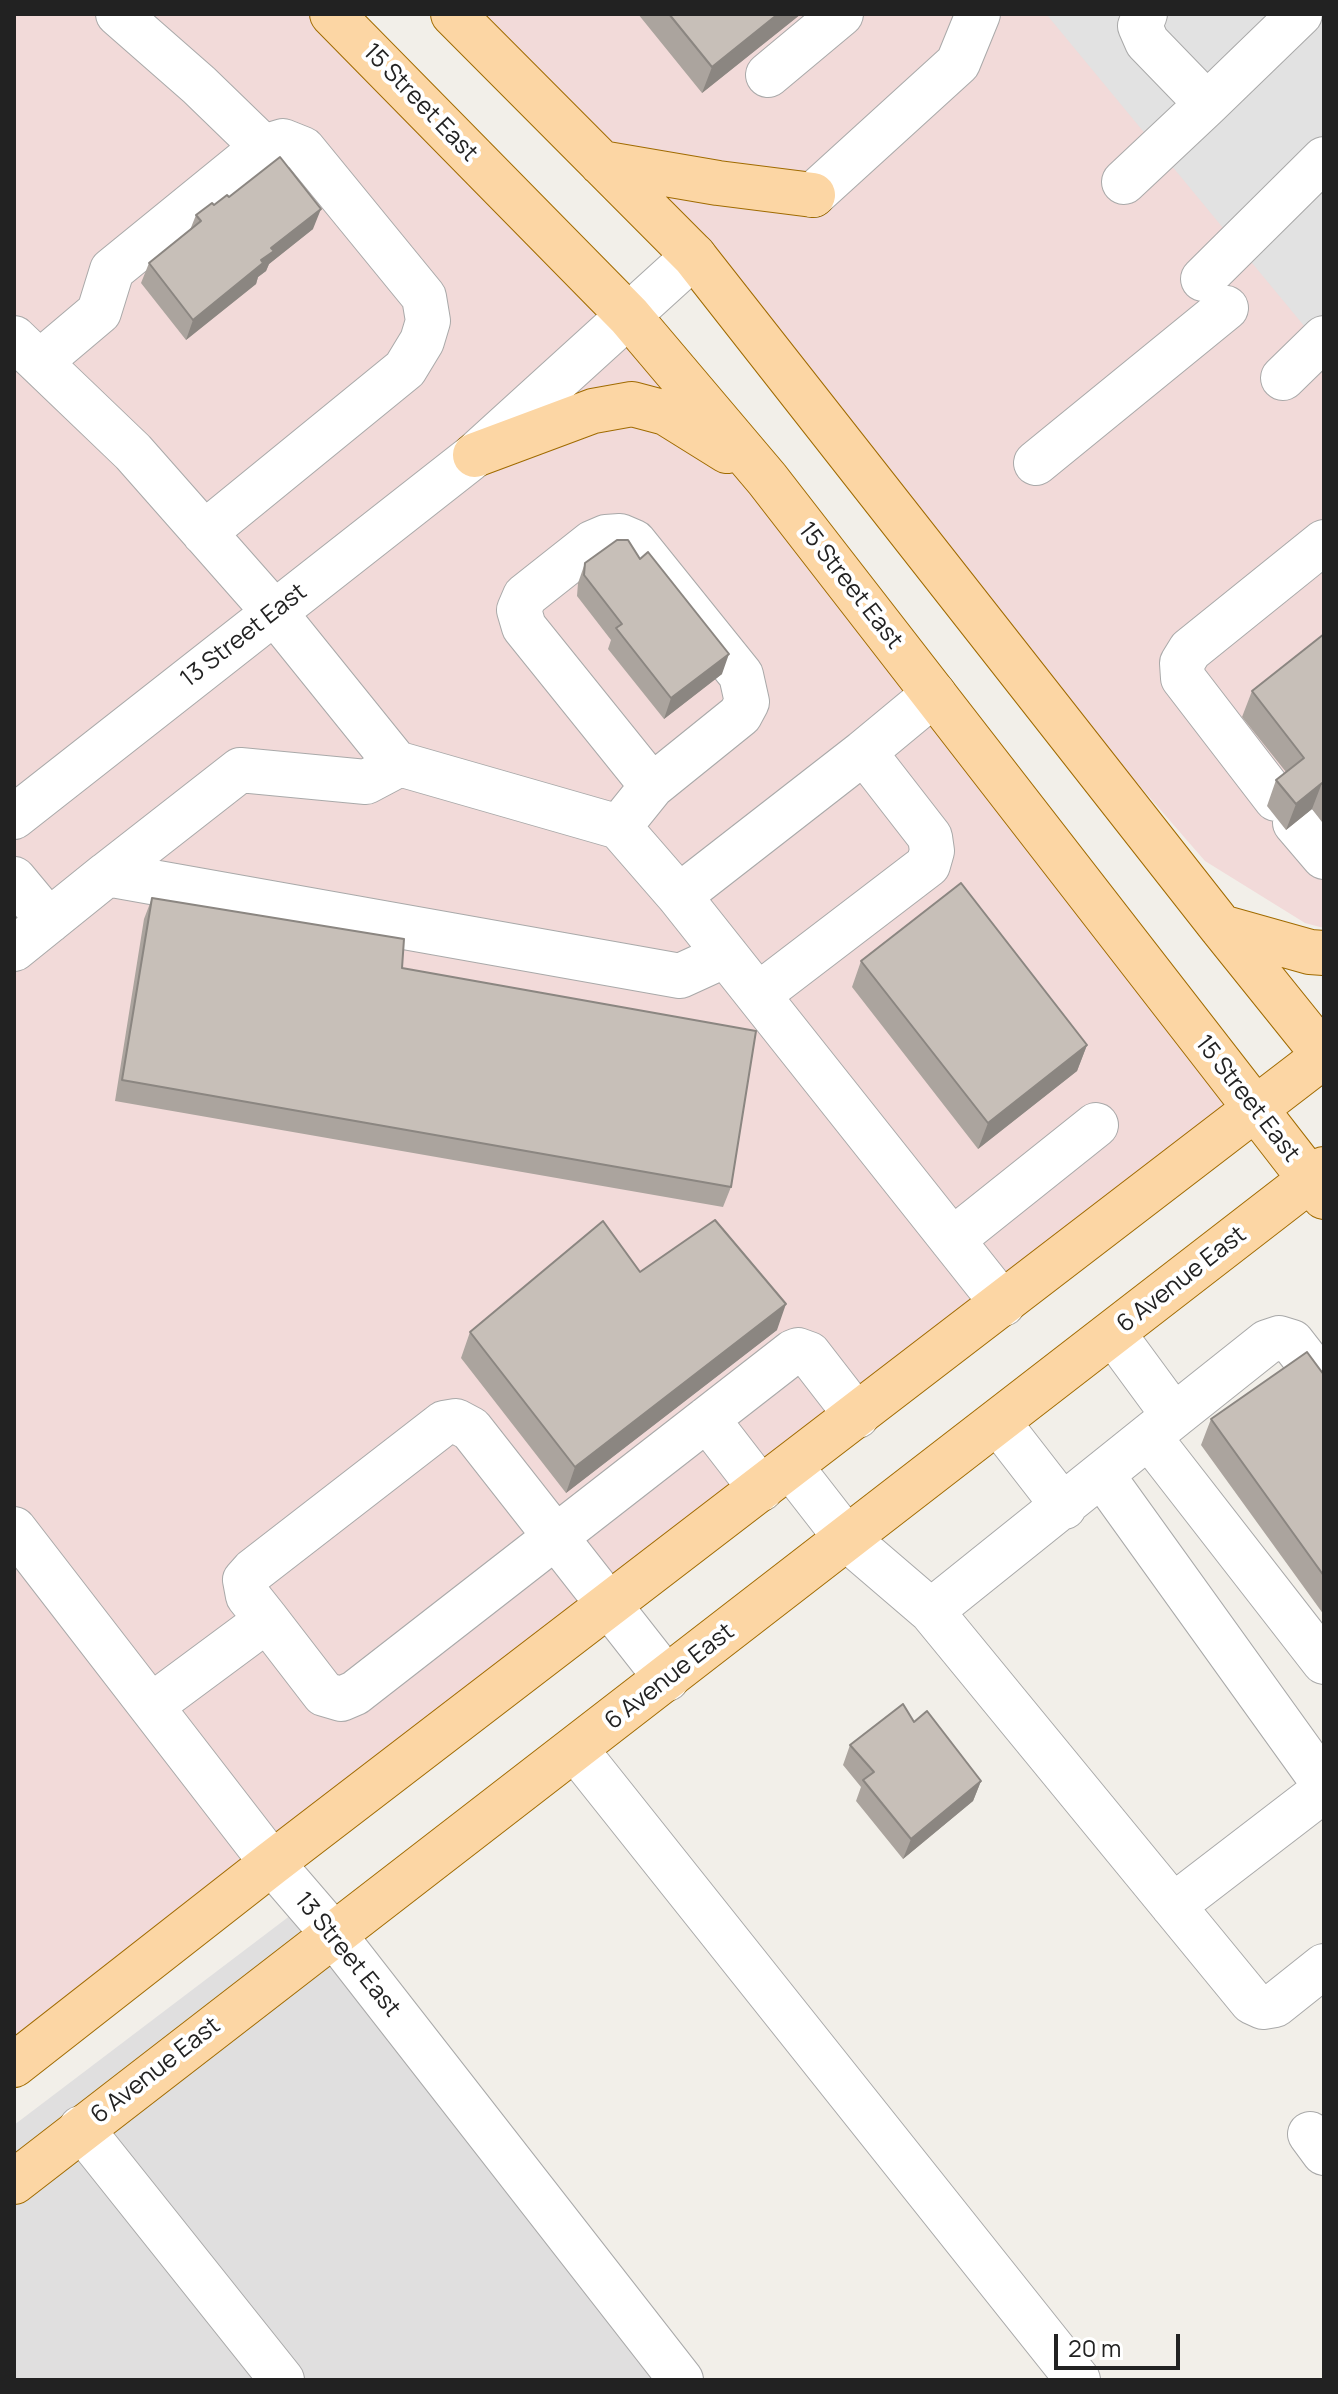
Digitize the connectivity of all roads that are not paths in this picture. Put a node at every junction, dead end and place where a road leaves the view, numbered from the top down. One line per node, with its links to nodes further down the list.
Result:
1 (118, 14): 10 (street)
2 (332, 14): 16 (main road, 15 Street East)
3 (453, 14): 12 (main road)
4 (841, 14): 8 (street)
5 (978, 14): 14 (street)
6 (1145, 14): 9 (street)
7 (1300, 14): 9 (street)
8 (768, 75)
9 (1207, 104): 13 (street)
10 (263, 147): 18 (street); 23 (street)
11 (1324, 159): 21 (street)
12 (601, 163): 14 (main road); 15 (main road)
13 (1124, 182)
14 (813, 195)
15 (694, 256): 16 (street, 13 Street East); 37 (main road)
16 (629, 316): 20 (street, 13 Street East); 22 (main road, 15 Street East)
17 (1324, 338): 19 (street)
18 (28, 350): 23 (street)
19 (1283, 378)
20 (475, 455): 22 (main road); 25 (street, 13 Street East)
21 (1036, 463)
22 (767, 479): 26 (main road, 15 Street East)
23 (204, 533): 25 (street)
24 (1324, 542): 32 (street)
25 (275, 613): 28 (street); 30 (street, 13 Street East)
26 (934, 694): 27 (street); 43 (main road, 15 Street East)
27 (864, 752): 35 (street); 41 (street)
28 (400, 764): 31 (street); 33 (street)
29 (652, 786): 29 (street); 31 (street)
30 (14, 817)
31 (619, 827): 35 (street)
32 (1324, 857)
33 (107, 874): 36 (street); 40 (street)
34 (14, 879): 36 (street)
35 (679, 896): 40 (street)
36 (49, 921): 38 (street)
37 (1221, 927): 39 (main road); 42 (main road)
38 (14, 949)
39 (1324, 953)
40 (726, 955): 41 (street)
41 (758, 995): 46 (street)
42 (1324, 1056): 43 (main road)
43 (1256, 1111): 45 (main road, 15 Street East); 47 (main road)
44 (1096, 1125): 46 (street)
45 (1319, 1182): 48 (main road, 6 Avenue East)
46 (952, 1240): 47 (street)
47 (1003, 1304): 50 (main road)
48 (1113, 1333): 52 (main road, 6 Avenue East); 53 (street)
49 (1324, 1383): 53 (street)
50 (857, 1416): 51 (street); 55 (main road)
51 (707, 1419): 55 (street); 58 (street)
52 (998, 1422): 56 (street); 59 (main road, 6 Avenue East)
53 (1162, 1427): 54 (street); 63 (street)
54 (1102, 1475): 56 (street); 67 (street)
55 (776, 1478): 59 (street); 60 (main road)
56 (1064, 1507): 61 (street)
57 (14, 1529): 65 (street, 13 Street East)
58 (556, 1536): 60 (street); 62 (street); 62 (street)
59 (847, 1539): 61 (street); 64 (main road, 6 Avenue East)
60 (610, 1605): 64 (street); 69 (main road)
61 (931, 1611): 70 (street)
62 (267, 1620): 65 (street)
63 (1324, 1662)
64 (667, 1679): 66 (main road, 6 Avenue East)
65 (151, 1706): 69 (street, 13 Street East)
66 (576, 1750): 71 (main road, 6 Avenue East); 78 (street)
67 (1324, 1784)
68 (1324, 1790): 70 (street)
69 (272, 1863): 71 (street, 13 Street East); 73 (main road)
70 (1173, 1906): 72 (street)
71 (334, 1935): 74 (main road, 6 Avenue East); 77 (street, 13 Street East)
72 (1324, 1966)
73 (14, 2065)
74 (81, 2128): 75 (main road, 6 Avenue East); 76 (street)
75 (14, 2182)
76 (282, 2380)
77 (681, 2380)
78 (1078, 2380)

